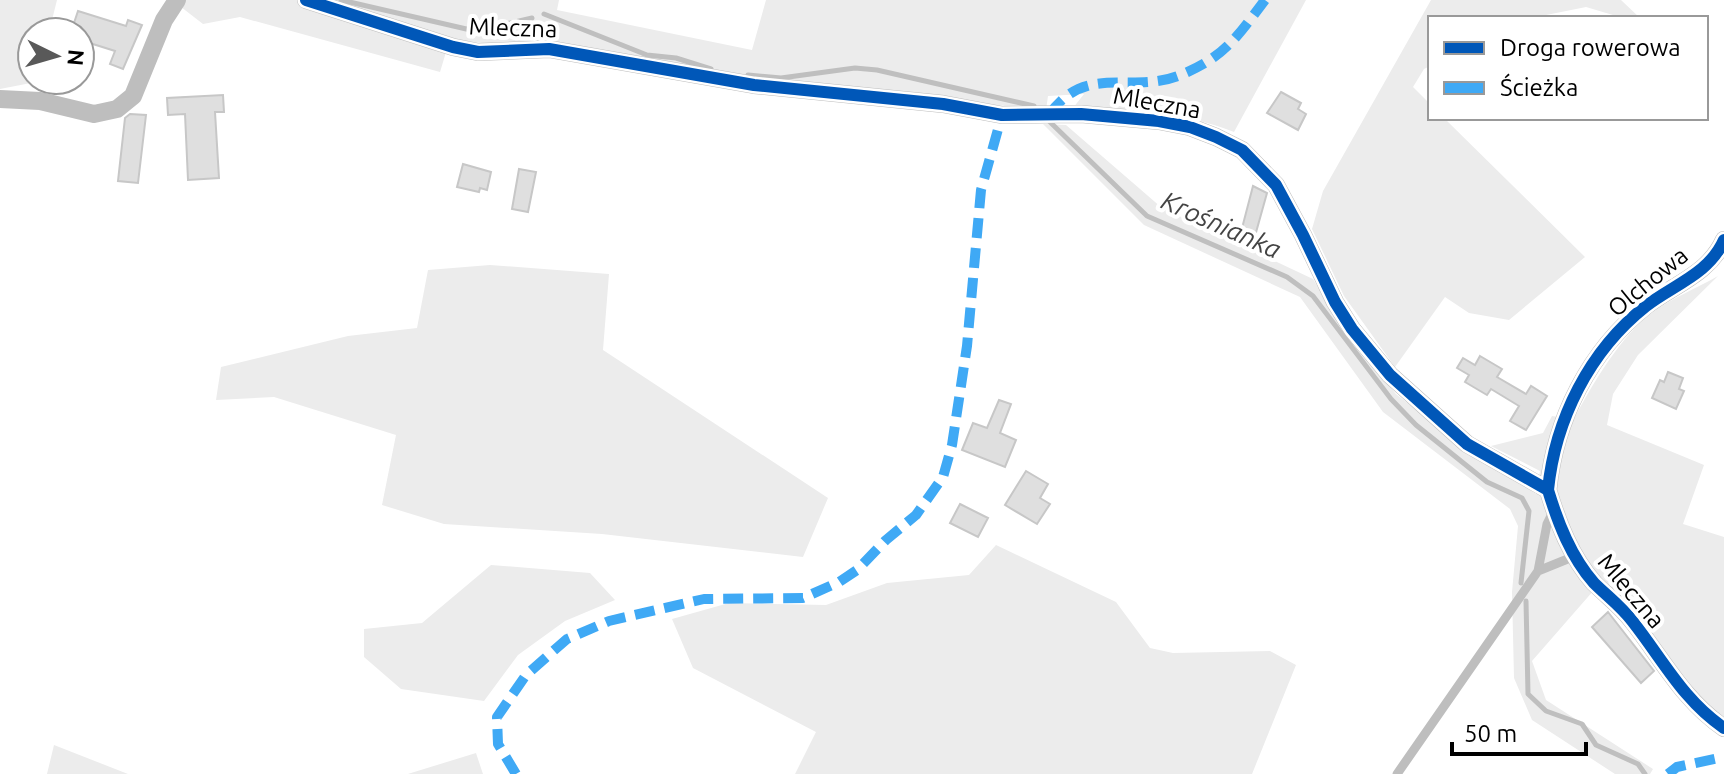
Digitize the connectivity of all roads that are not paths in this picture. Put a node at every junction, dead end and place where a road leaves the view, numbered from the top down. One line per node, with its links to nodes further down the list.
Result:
1 (177, 0): 3 (street)
2 (306, 0): 5 (street, Mleczna)
3 (0, 99)
4 (1724, 240): 5 (street, Olchowa)
5 (1548, 490): 6 (street, Mleczna)
6 (1554, 510): 7 (street, Mleczna); 8 (lane)
7 (1575, 556): 8 (lane); 9 (street, Mleczna)
8 (1538, 571): 10 (lane)
9 (1724, 728)
10 (1397, 774)

